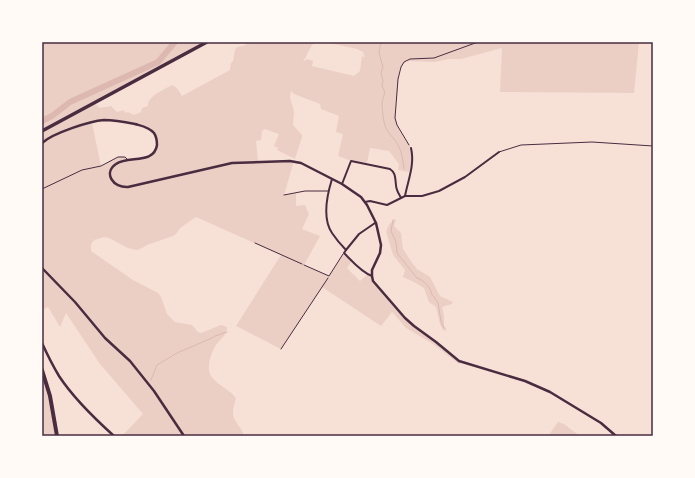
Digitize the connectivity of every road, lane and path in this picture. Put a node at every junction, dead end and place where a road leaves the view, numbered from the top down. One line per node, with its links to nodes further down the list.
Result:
1 (207, 42): 3 (main road)
2 (478, 42): 6 (path)
3 (42, 132)
4 (42, 143): 8 (street)
5 (653, 146): 7 (lane)
6 (411, 148): 14 (street)
7 (500, 152): 14 (street)
8 (128, 160): 9 (street); 11 (lane)
9 (332, 179): 10 (street); 12 (street)
10 (342, 184): 15 (street); 16 (street)
11 (42, 189)
12 (328, 192): 13 (lane); 19 (street)
13 (284, 195)
14 (405, 196): 15 (street)
15 (400, 198): 16 (street)
16 (365, 202): 17 (street)
17 (376, 223): 19 (street); 23 (street)
18 (255, 243): 20 (path)
19 (345, 252): 22 (lane); 23 (street)
20 (304, 264): 22 (lane)
21 (42, 268): 29 (street)
22 (329, 276): 25 (path)
23 (372, 276): 30 (street)
24 (42, 343): 28 (street)
25 (281, 349)
26 (42, 370): 27 (highway)
27 (57, 436)
28 (114, 436)
29 (184, 436)
30 (616, 436)

